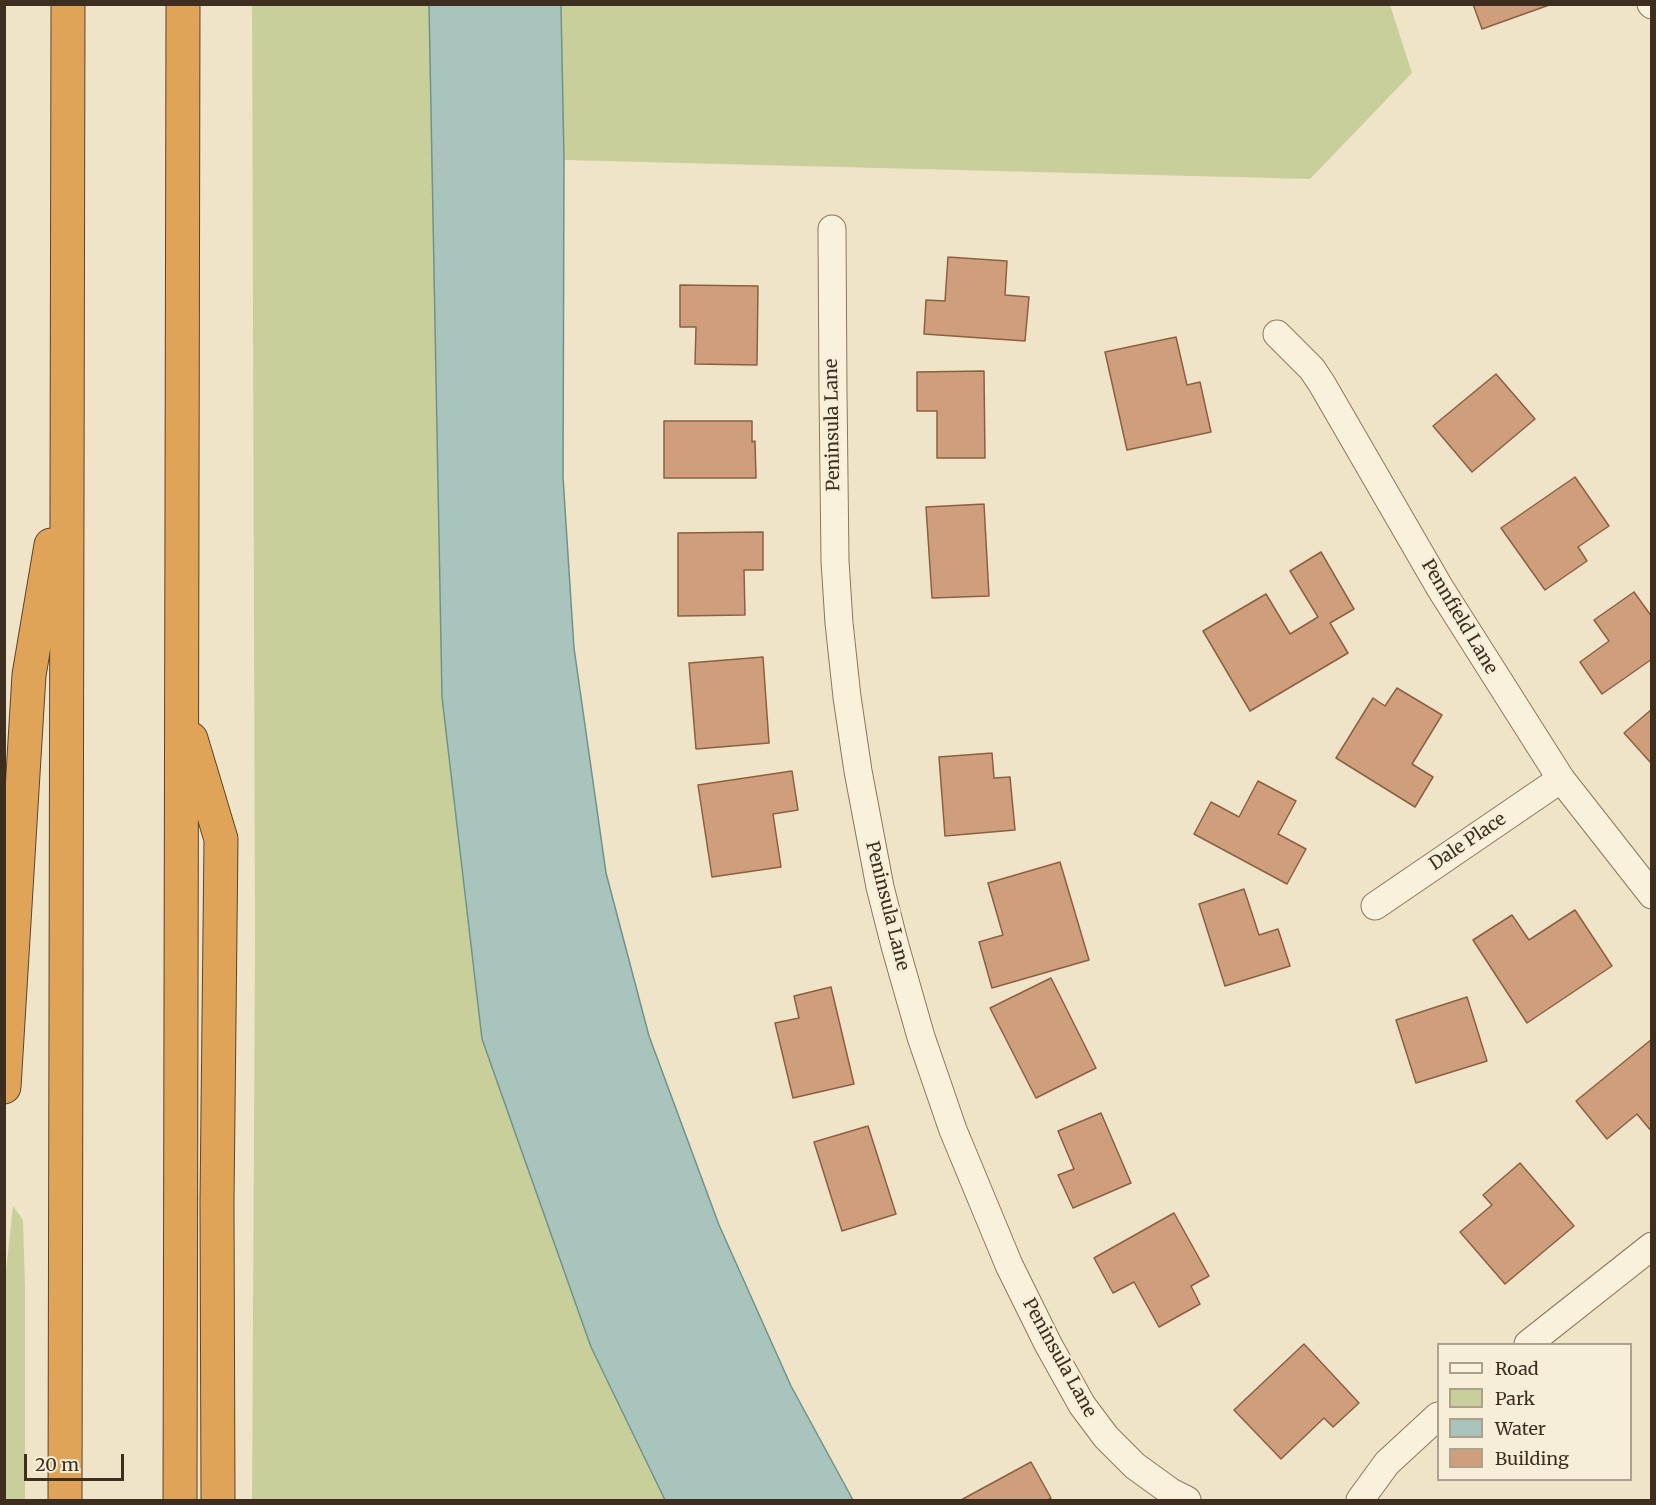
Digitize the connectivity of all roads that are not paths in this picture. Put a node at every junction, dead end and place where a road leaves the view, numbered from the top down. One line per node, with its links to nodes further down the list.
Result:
1 (68, 4): 5 (highway)
2 (183, 4): 6 (highway)
3 (832, 229): 17 (street, Peninsula Lane)
4 (1277, 334): 7 (street, Pennfield Lane)
5 (67, 452): 10 (highway); 14 (highway)
6 (181, 706): 15 (highway); 16 (highway)
7 (1561, 779): 8 (street, Pennfield Lane); 9 (street, Dale Place)
8 (1652, 895)
9 (1375, 906)
10 (4, 1087)
11 (1652, 1246): 12 (street)
12 (1529, 1343)
13 (1437, 1417): 18 (street)
14 (64, 1500)
15 (180, 1500)
16 (218, 1500)
17 (1187, 1500)
18 (1360, 1500)

